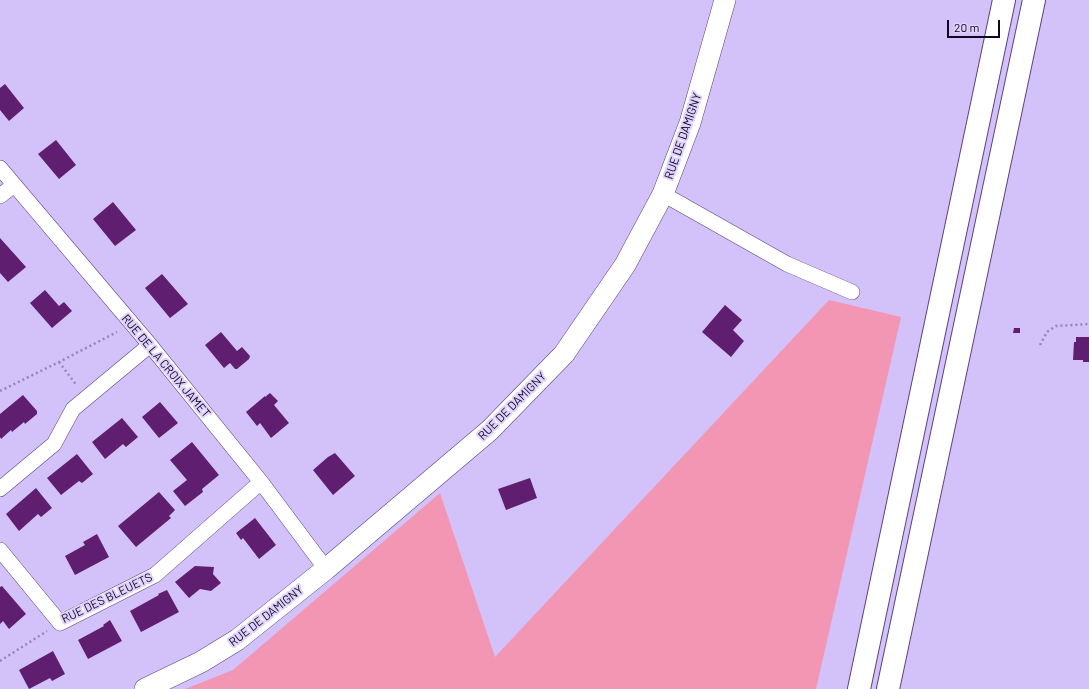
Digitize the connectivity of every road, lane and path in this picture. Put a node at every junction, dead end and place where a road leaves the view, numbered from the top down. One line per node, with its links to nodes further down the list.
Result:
1 (725, 0): 6 (street, RUE DE DAMIGNY)
2 (1004, 0): 23 (highway)
3 (1034, 0): 24 (highway)
4 (0, 168): 5 (street, RUE DE LA CROIX JAMET)
5 (14, 185): 7 (street); 9 (street, RUE DE LA CROIX JAMET)
6 (663, 194): 8 (street); 19 (street, RUE DE DAMIGNY)
7 (0, 196)
8 (852, 292)
9 (132, 324): 11 (street, RUE DE LA CROIX JAMET); 13 (path)
10 (1089, 324): 12 (path)
11 (150, 345): 15 (street); 16 (street, RUE DE LA CROIX JAMET)
12 (1040, 345)
13 (59, 362): 14 (path); 15 (path)
14 (0, 391)
15 (86, 398): 17 (street)
16 (262, 482): 19 (street, RUE DE LA CROIX JAMET); 20 (street, RUE DES BLEUETS)
17 (0, 489)
18 (0, 550): 20 (street, RUE DES BLEUETS)
19 (326, 569): 22 (street, RUE DE DAMIGNY)
20 (60, 623): 21 (path)
21 (0, 661)
22 (144, 689)
23 (859, 689)
24 (888, 689)

